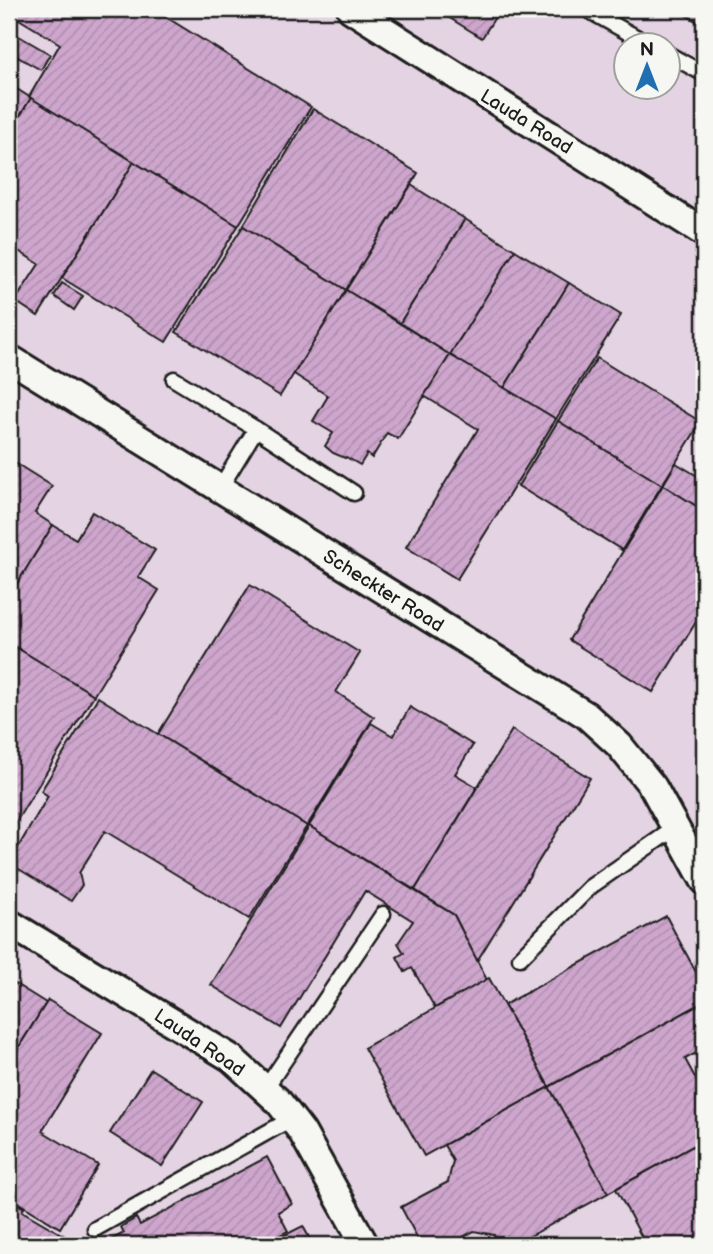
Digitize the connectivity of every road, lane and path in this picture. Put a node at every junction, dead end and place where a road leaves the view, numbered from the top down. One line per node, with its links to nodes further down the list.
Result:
1 (351, 9): 6 (street, Lauda Road)
2 (586, 9): 3 (lane)
3 (627, 32)
4 (682, 63): 5 (lane)
5 (704, 75)
6 (704, 233)
7 (9, 358): 10 (street, Scheckter Road)
8 (174, 379): 9 (lane)
9 (256, 429): 10 (lane); 11 (lane)
10 (220, 488): 12 (street, Scheckter Road)
11 (354, 492)
12 (675, 828): 13 (street, Scheckter Road); 16 (lane)
13 (704, 880)
14 (383, 914): 17 (lane)
15 (9, 923): 17 (street, Lauda Road)
16 (520, 958)
17 (265, 1089): 18 (street, Lauda Road)
18 (291, 1119): 19 (lane); 20 (street, Lauda Road)
19 (95, 1229)
20 (365, 1245)

